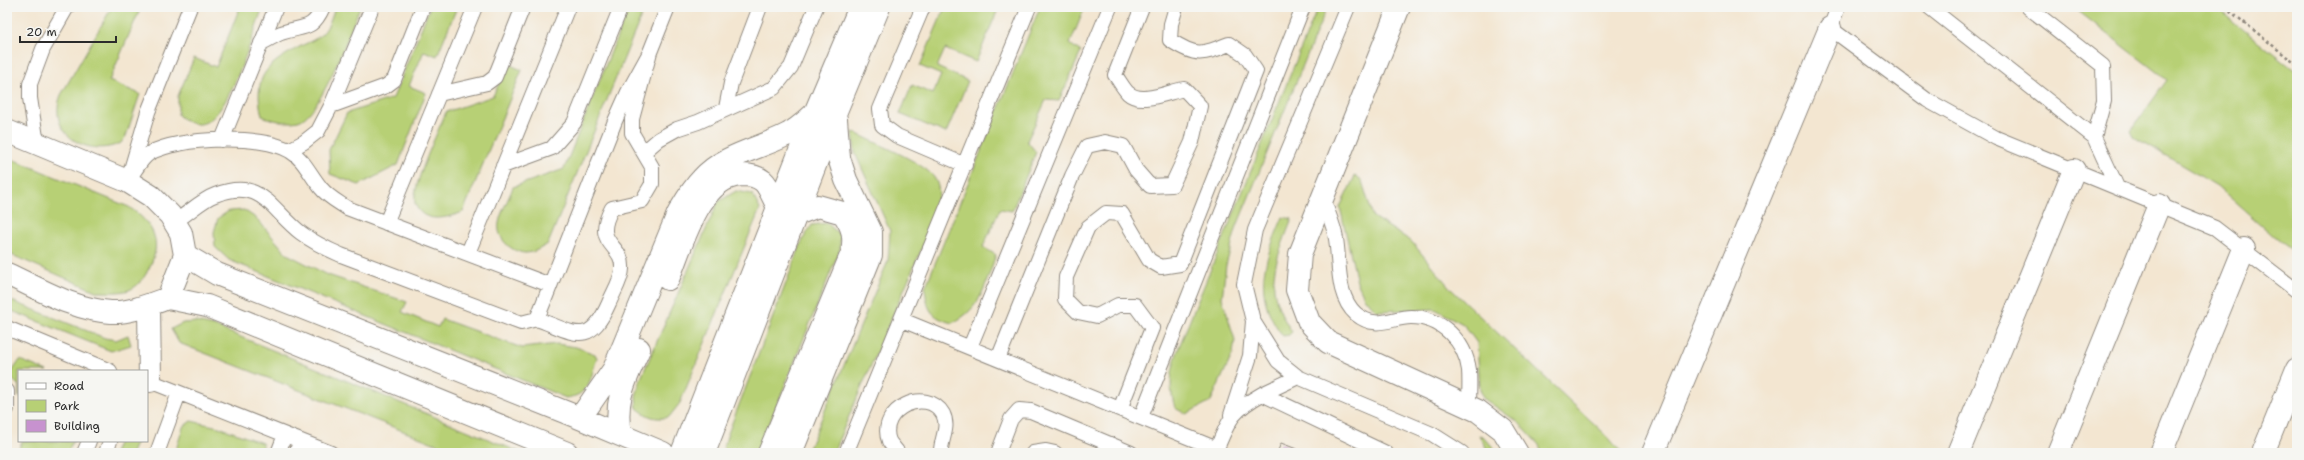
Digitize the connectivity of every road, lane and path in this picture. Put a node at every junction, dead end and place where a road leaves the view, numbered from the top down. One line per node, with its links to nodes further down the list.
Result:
1 (67, 7): 39 (lane)
2 (190, 7): 45 (lane)
3 (276, 7): 29 (lane)
4 (323, 7): 29 (lane)
5 (372, 7): 33 (lane)
6 (423, 7): 33 (lane)
7 (475, 7): 32 (lane)
8 (523, 7): 32 (lane)
9 (568, 7): 43 (lane)
10 (621, 7): 43 (lane)
11 (668, 7): 30 (lane)
12 (760, 7): 34 (lane)
13 (816, 7): 34 (lane)
14 (860, 7): 35 (street)
15 (879, 7): 35 (street)
16 (923, 7): 42 (lane)
17 (1029, 7): 42 (lane)
18 (1110, 7): 63 (lane)
19 (1142, 7): 64 (lane)
20 (1176, 7): 74 (lane)
21 (1303, 7): 75 (lane)
22 (1348, 7): 61 (lane)
23 (1399, 7): 47 (street)
24 (1838, 7): 28 (lane)
25 (1929, 7): 37 (lane)
26 (2028, 7): 37 (lane)
27 (2225, 7): 31 (path)
28 (1830, 28): 44 (lane); 106 (street)
29 (261, 42): 38 (lane)
30 (650, 52): 41 (lane); 56 (lane)
31 (2297, 64)
32 (439, 94): 51 (lane)
33 (331, 106): 40 (lane)
34 (726, 108): 41 (lane)
35 (826, 112): 49 (street); 76 (street); 95 (street)
36 (7, 131): 39 (street)
37 (2094, 137): 46 (lane)
38 (222, 140): 40 (lane); 45 (lane)
39 (37, 144): 45 (street)
40 (289, 150): 51 (lane)
41 (644, 152): 59 (lane)
42 (965, 165): 60 (lane)
43 (503, 166): 53 (lane)
44 (2074, 170): 46 (lane); 107 (street)
45 (127, 181): 50 (street)
46 (2117, 188): 48 (lane)
47 (1323, 198): 72 (lane); 72 (street)
48 (2160, 205): 52 (lane); 108 (street)
49 (787, 211): 78 (street); 79 (street); 94 (street)
50 (174, 222): 54 (street); 59 (lane)
51 (386, 223): 53 (lane)
52 (2244, 249): 57 (lane); 109 (street)
53 (468, 254): 56 (lane)
54 (185, 255): 58 (street); 76 (street)
55 (7, 274): 58 (street)
56 (550, 285): 59 (lane)
57 (2297, 291)
58 (158, 302): 68 (street); 90 (street)
59 (537, 319)
60 (902, 320): 63 (lane); 96 (lane)
61 (1253, 321): 67 (lane); 77 (lane)
62 (8, 332): 66 (lane)
63 (970, 347): 64 (lane)
64 (998, 359): 74 (lane)
65 (2297, 369): 110 (street)
66 (107, 370)
67 (1298, 377): 71 (lane); 104 (lane)
68 (149, 380): 70 (lane)
69 (7, 391): 73 (lane)
70 (179, 393): 80 (lane); 84 (lane)
71 (1262, 394): 77 (lane); 103 (lane)
72 (1469, 407): 105 (street)
73 (7, 409)
74 (1120, 409): 75 (lane)
75 (1141, 417): 85 (lane)
76 (580, 418): 79 (street)
77 (1229, 419): 85 (lane)
78 (703, 426): 92 (street); 93 (street)
79 (620, 434): 91 (street)
80 (285, 435): 83 (lane); 88 (lane)
81 (89, 442): 86 (lane)
82 (110, 442): 87 (lane)
83 (299, 447): 89 (lane)
84 (161, 450)
85 (1216, 451)
86 (84, 453)
87 (106, 453)
88 (278, 453)
89 (331, 453)
90 (565, 453)
91 (662, 453)
92 (682, 453)
93 (704, 453)
94 (769, 453)
95 (791, 453)
96 (846, 453)
97 (898, 453): 98 (lane)
98 (941, 453)
99 (998, 453): 102 (lane)
100 (1033, 453): 101 (lane)
101 (1055, 453)
102 (1131, 453)
103 (1386, 453)
104 (1462, 453)
105 (1517, 453)
106 (1653, 453)
107 (1958, 453)
108 (2058, 453)
109 (2161, 453)
110 (2263, 453)

